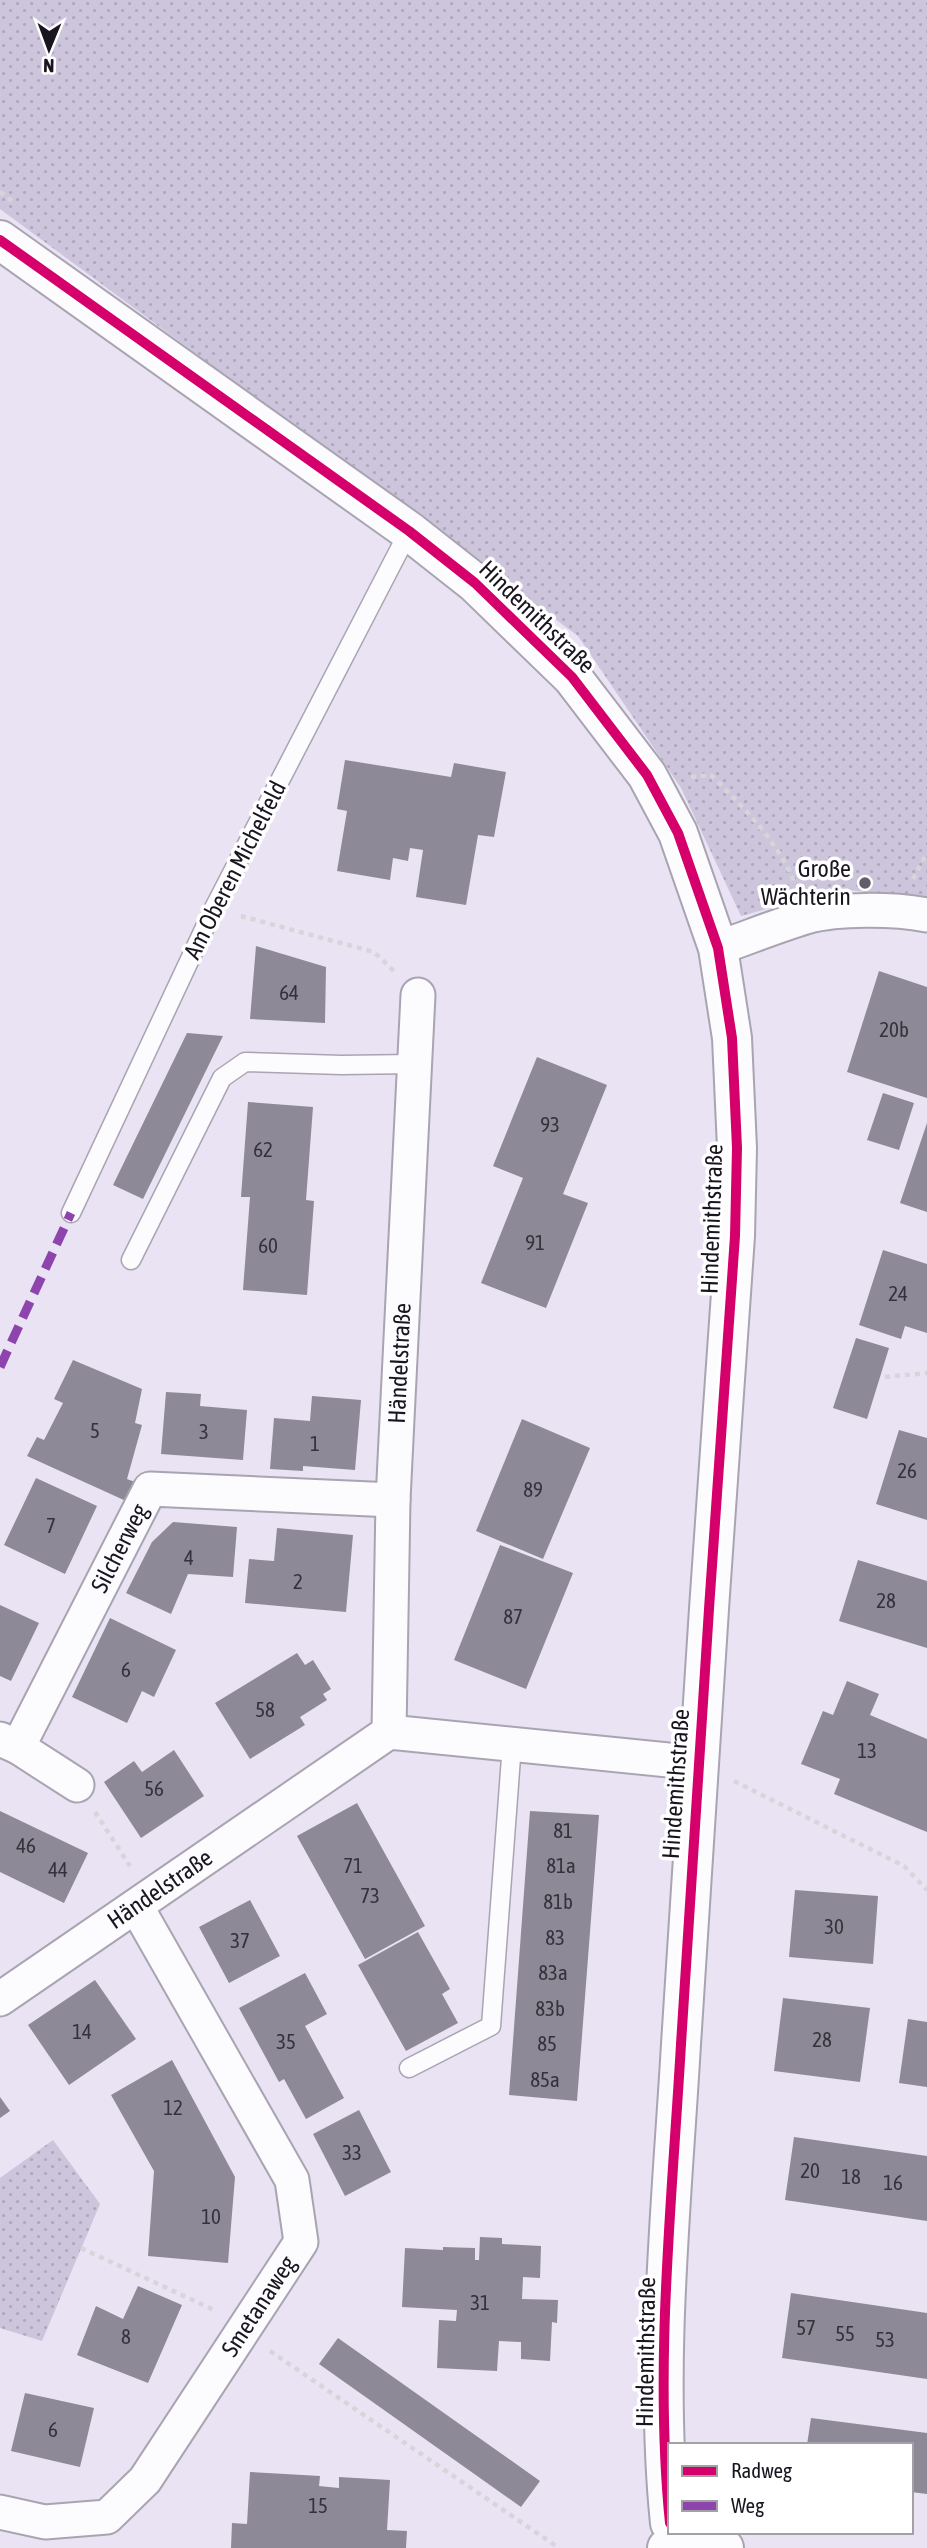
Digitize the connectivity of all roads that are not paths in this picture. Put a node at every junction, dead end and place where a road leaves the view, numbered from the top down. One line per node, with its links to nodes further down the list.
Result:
1 (0, 240): 2 (street, Hindemithstraße)
2 (409, 531): 4 (street, Hindemithstraße); 7 (lane, Am Oberen Michelfeld)
3 (927, 915): 4 (street)
4 (718, 948): 13 (street, Hindemithstraße)
5 (418, 995): 6 (street, Händelstraße)
6 (414, 1064): 8 (lane); 9 (street, Händelstraße)
7 (71, 1213)
8 (131, 1260)
9 (393, 1500): 10 (street, Händelstraße); 11 (street, Silcherweg)
10 (389, 1732): 12 (street); 15 (street, Händelstraße)
11 (9, 1743): 14 (street, Silcherweg)
12 (512, 1744): 13 (street); 17 (lane)
13 (698, 1763): 18 (street, Hindemithstraße)
14 (77, 1785)
15 (143, 1901): 16 (street, Händelstraße); 19 (street, Smetanaweg)
16 (0, 1999)
17 (409, 2068)
18 (668, 2490)
19 (0, 2512)
20 (670, 2537): 21 (street, Hindemithstraße)
21 (724, 2548)

